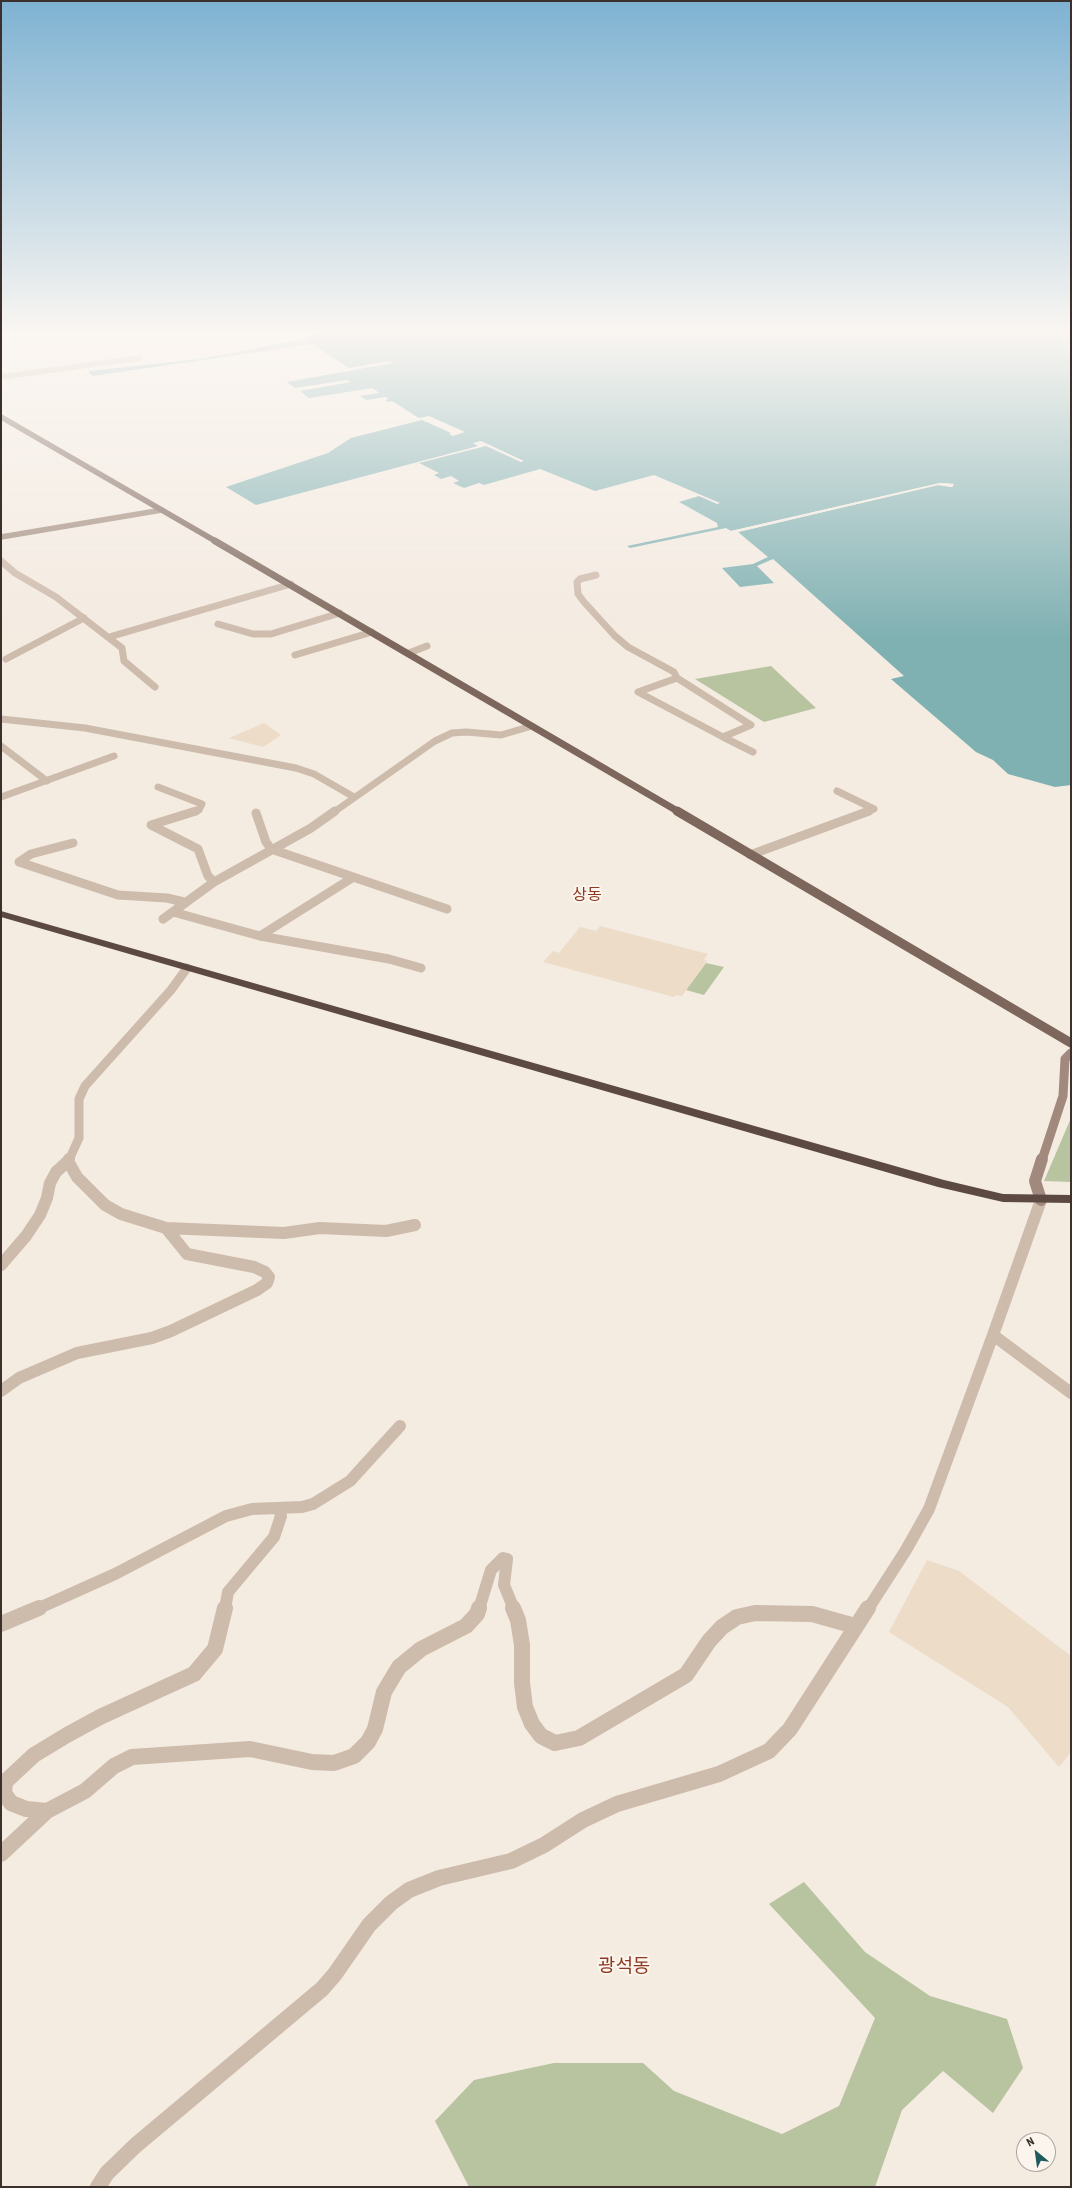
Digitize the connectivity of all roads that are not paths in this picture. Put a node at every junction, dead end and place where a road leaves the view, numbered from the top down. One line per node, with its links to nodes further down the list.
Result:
1 (32, 435): 2 (main road)
2 (162, 510): 3 (main road); 6 (main road)
3 (1, 538)
4 (1, 561): 8 (street)
5 (596, 575): 16 (street)
6 (291, 584): 7 (main road); 11 (street)
7 (340, 613): 9 (street); 10 (main road)
8 (84, 618): 11 (street); 15 (street)
9 (218, 624)
10 (372, 632): 13 (main road); 14 (street)
11 (108, 637): 17 (street)
12 (427, 646): 13 (street)
13 (409, 653): 20 (main road)
14 (295, 655)
15 (6, 659)
16 (676, 678): 22 (street); 22 (street)
17 (155, 687)
18 (1, 719): 19 (street)
19 (14, 720): 21 (street); 30 (street)
20 (532, 726): 30 (street); 34 (main road)
21 (1, 728)
22 (723, 737): 24 (street)
23 (1, 746): 26 (street)
24 (754, 752)
25 (114, 756): 26 (street)
26 (47, 781): 29 (street)
27 (158, 787): 36 (street)
28 (837, 791): 34 (street)
29 (1, 797)
30 (354, 797): 33 (street)
31 (256, 813): 33 (street)
32 (73, 843): 37 (street)
33 (271, 849): 35 (street); 36 (street)
34 (750, 855): 45 (main road)
35 (352, 878): 38 (street); 42 (street)
36 (214, 882): 37 (street)
37 (184, 902): 39 (street)
38 (447, 909)
39 (173, 912): 41 (street); 42 (street)
40 (1, 914): 43 (highway)
41 (163, 918)
42 (260, 936): 44 (street)
43 (187, 968): 47 (street); 49 (highway)
44 (421, 968)
45 (1071, 1043)
46 (1071, 1053): 49 (main road)
47 (68, 1162): 51 (street); 52 (street)
48 (1071, 1199): 49 (highway)
49 (1041, 1200): 53 (street)
50 (415, 1225): 51 (street)
51 (166, 1228): 54 (street)
52 (1, 1265)
53 (993, 1336): 55 (street); 59 (street)
54 (1, 1391)
55 (1071, 1393)
56 (400, 1426): 57 (street)
57 (279, 1508): 58 (street); 60 (street)
58 (1, 1624)
59 (855, 1626): 60 (street); 62 (street)
60 (47, 1811): 61 (street)
61 (1, 1854)
62 (98, 2187)

